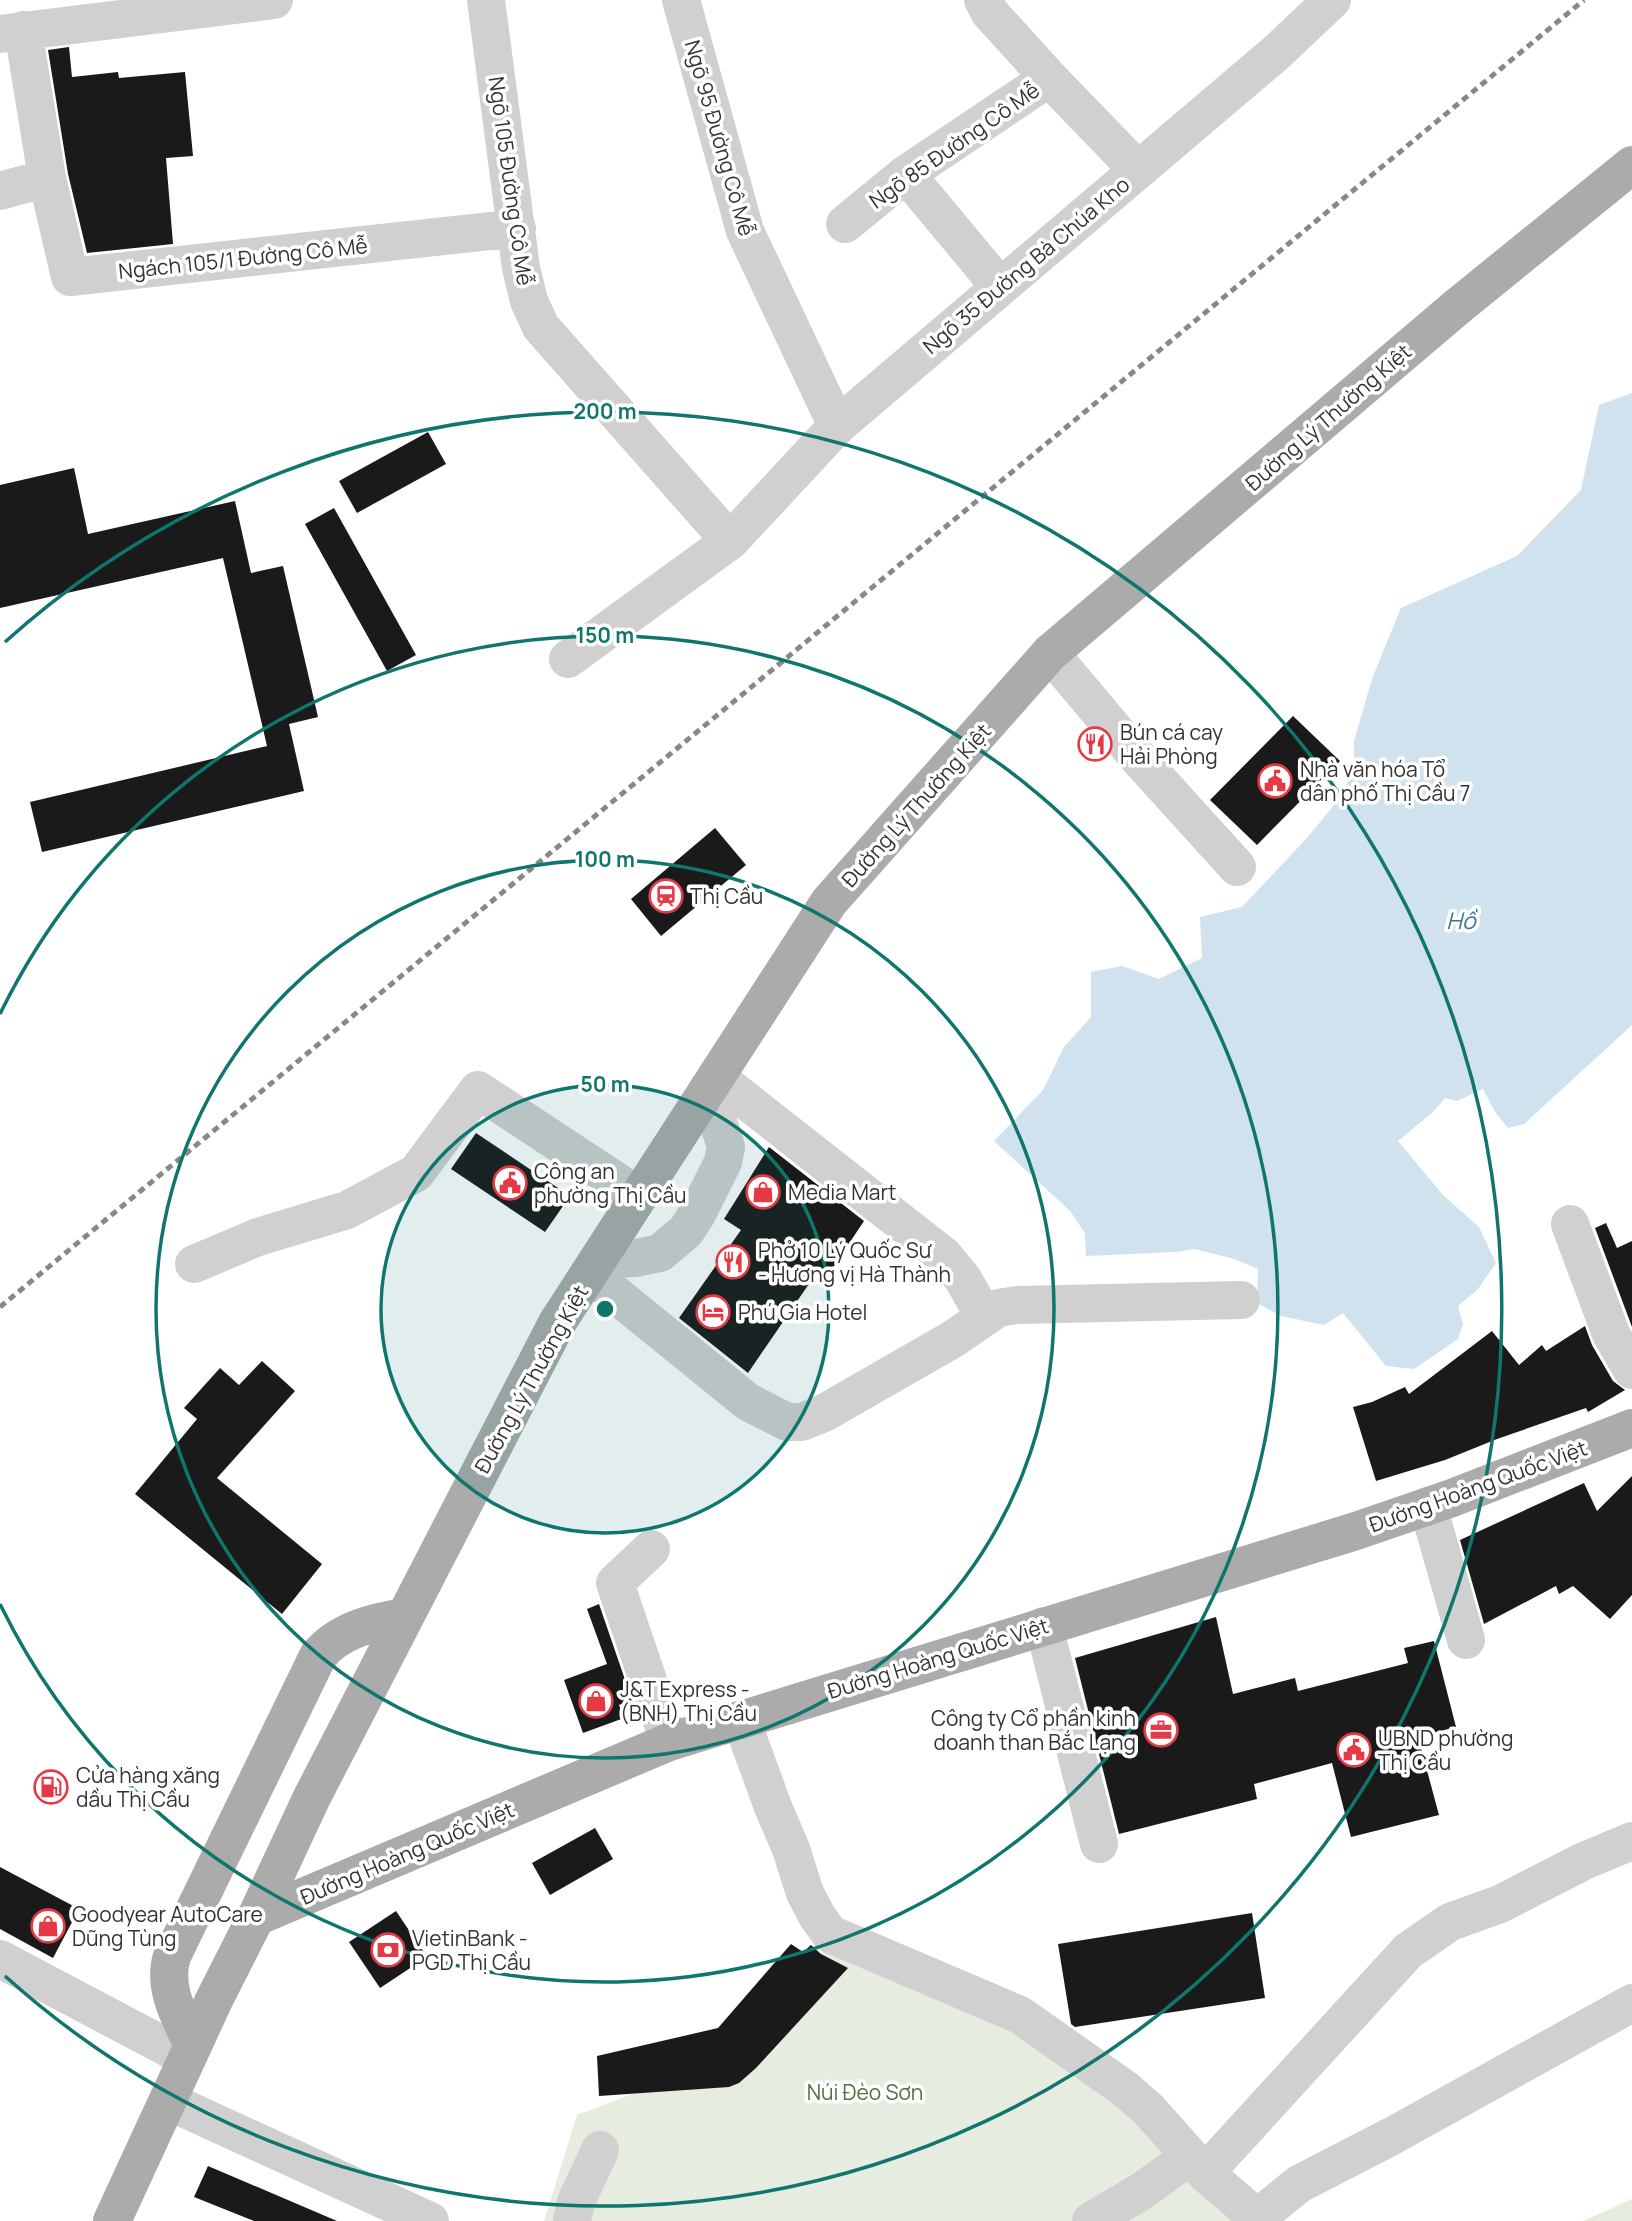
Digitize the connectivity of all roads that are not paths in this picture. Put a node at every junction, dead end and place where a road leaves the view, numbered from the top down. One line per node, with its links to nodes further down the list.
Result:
1 (274, 0): 6 (street)
2 (486, 0): 14 (street, Ngõ 105 Đường Cô Mễ)
3 (681, 0): 16 (street, Ngõ 95 Đường Cô Mễ)
4 (983, 0): 7 (street, Ngõ 85 Đường Cô Mễ)
5 (1332, 0): 9 (street, Ngõ 35 Đường Bà Chúa Kho)
6 (11, 32): 11 (street)
7 (1049, 78): 9 (street); 10 (street, Ngõ 85 Đường Cô Mễ)
8 (1632, 165): 18 (main road, Đường Lý Thường Kiệt)
9 (1138, 170): 15 (street, Ngõ 35 Đường Bà Chúa Kho)
10 (906, 174): 13 (street, Ngõ 85 Đường Cô Mễ); 15 (street)
11 (47, 178): 12 (street); 14 (street, Ngách 105/1 Đường Cô Mễ)
12 (0, 191)
13 (845, 225)
14 (517, 228): 17 (street, Ngõ 105 Đường Cô Mễ)
15 (1000, 288): 16 (street, Ngõ 35 Đường Bà Chúa Kho)
16 (837, 426): 17 (street, Ngõ 35 Đường Bà Chúa Kho)
17 (730, 541): 19 (street, Ngõ 35 Đường Bà Chúa Kho)
18 (1050, 653): 20 (street); 21 (main road, Đường Lý Thường Kiệt)
19 (568, 659)
20 (1237, 867)
21 (712, 1083): 22 (main road, Đường Lý Thường Kiệt); 25 (street); 27 (street)
22 (639, 1196): 24 (street); 25 (main road, Đường Lý Thường Kiệt)
23 (1570, 1224): 28 (street)
24 (194, 1264)
25 (594, 1267): 27 (street); 32 (main road, Đường Lý Thường Kiệt)
26 (1241, 1300): 27 (street)
27 (984, 1316)
28 (1632, 1370)
29 (1632, 1428): 30 (main road, Đường Hoàng Quốc Việt)
30 (1428, 1506): 33 (main road, Đường Hoàng Quốc Việt); 34 (street)
31 (651, 1549): 36 (street)
32 (405, 1617): 39 (main road, Đường Lý Thường Kiệt); 42 (main road)
33 (1044, 1626): 35 (main road, Đường Hoàng Quốc Việt); 38 (street)
34 (1466, 1640)
35 (741, 1719): 36 (main road, Đường Hoàng Quốc Việt); 45 (street)
36 (669, 1742): 39 (main road, Đường Hoàng Quốc Việt)
37 (1632, 1841): 45 (street)
38 (1099, 1844)
39 (256, 1917): 42 (main road, Đường Lý Thường Kiệt)
40 (0, 1959): 42 (street)
41 (1632, 2003): 46 (street)
42 (190, 2052): 43 (main road, Đường Lý Thường Kiệt)
43 (168, 2101): 47 (main road, Đường Lý Thường Kiệt); 48 (street)
44 (600, 2150): 49 (street)
45 (1197, 2165): 46 (street); 50 (street)
46 (1259, 2219)
47 (112, 2221)
48 (430, 2221)
49 (572, 2221)
50 (1091, 2221)

